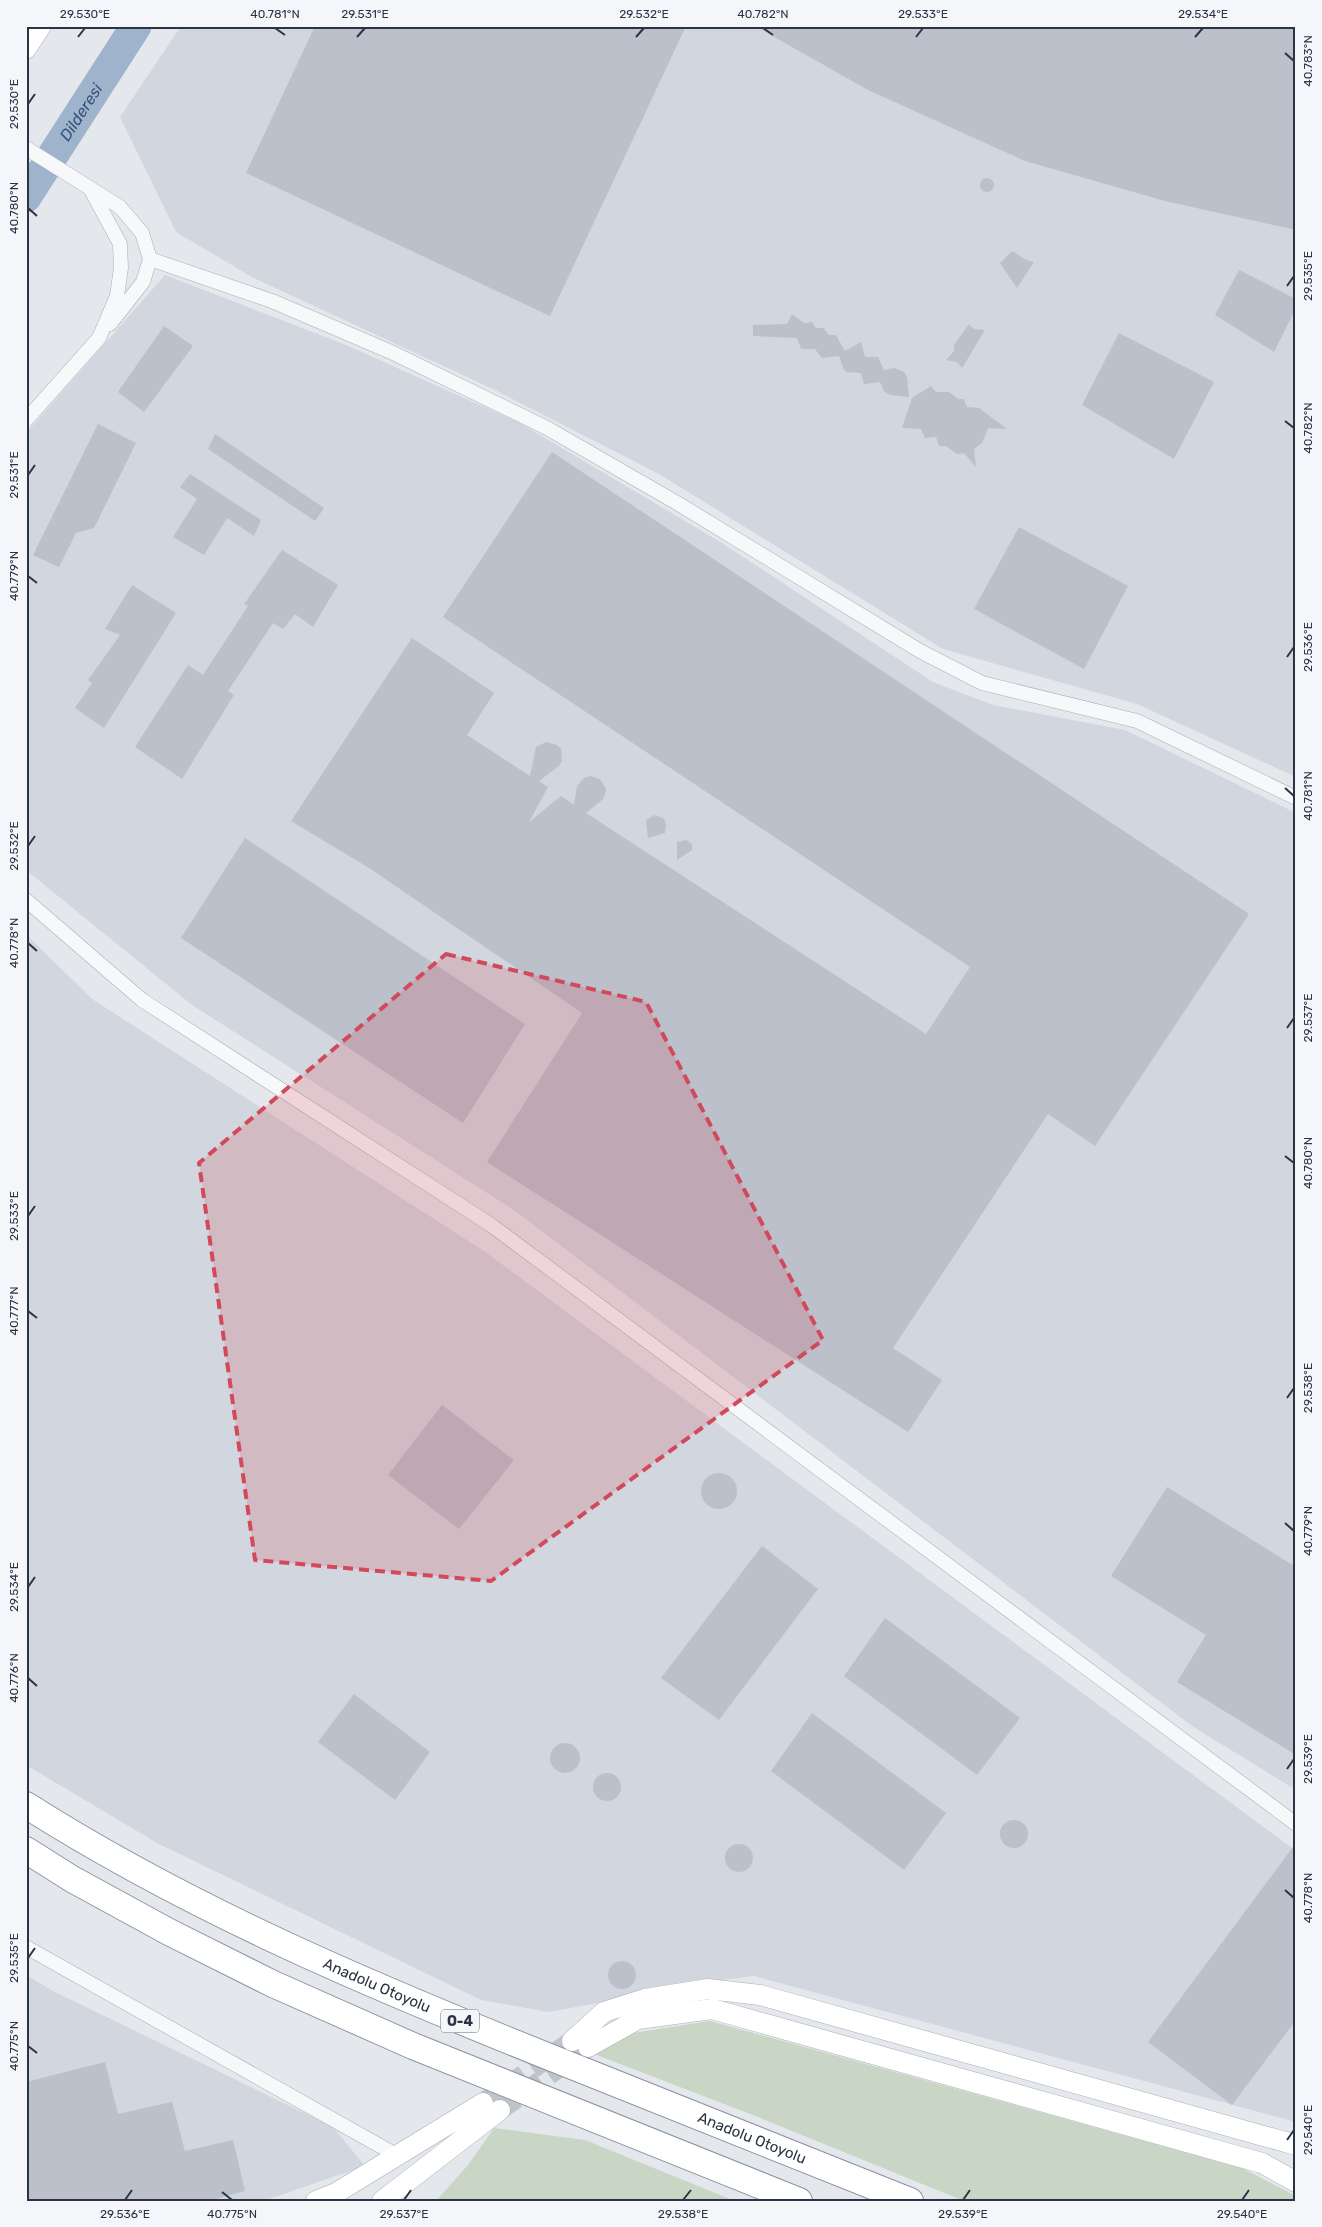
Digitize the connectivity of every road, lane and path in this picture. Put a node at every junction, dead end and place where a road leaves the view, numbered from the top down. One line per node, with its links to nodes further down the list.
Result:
1 (40, 26): 2 (main road)
2 (26, 49)
3 (26, 148): 4 (street)
4 (90, 190): 5 (street); 6 (street)
5 (150, 259): 6 (street); 8 (street)
6 (99, 338): 7 (street)
7 (26, 420)
8 (1296, 798)
9 (26, 900): 11 (street)
10 (26, 1805): 20 (highway, Anadolu Otoyolu / O-4)
11 (1296, 1824)
12 (26, 1850): 19 (highway, O-4)
13 (26, 1947): 15 (street)
14 (1296, 2145): 16 (main road)
15 (398, 2156): 17 (main road); 18 (main road)
16 (1296, 2182)
17 (316, 2201)
18 (382, 2201)
19 (798, 2201)
20 (910, 2201)

